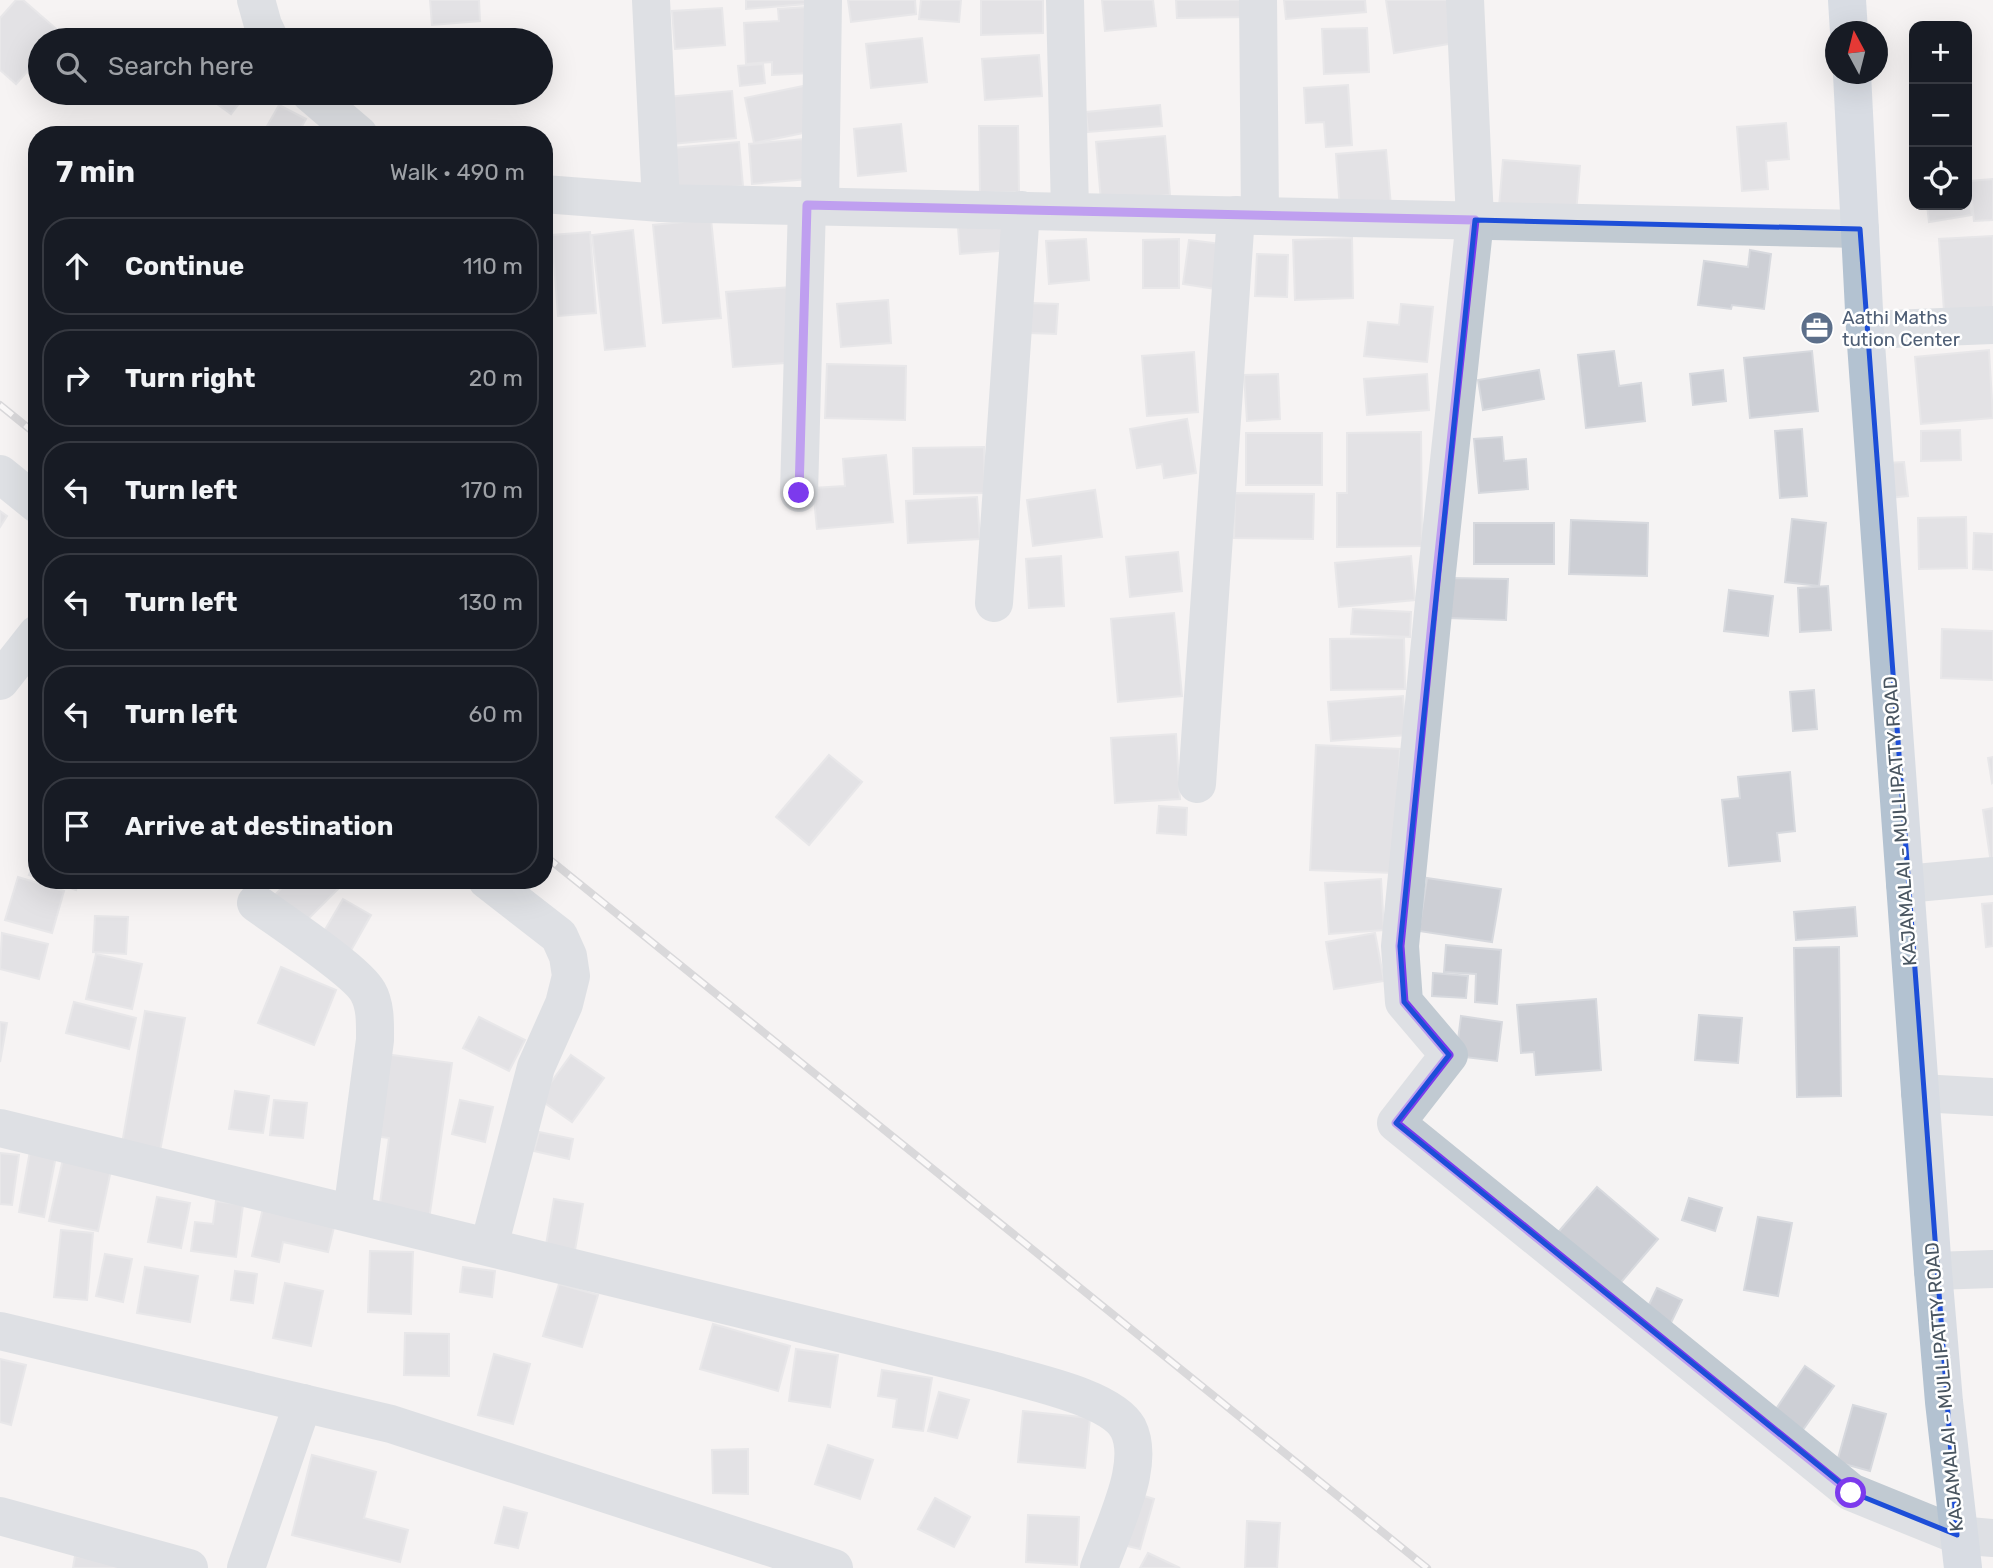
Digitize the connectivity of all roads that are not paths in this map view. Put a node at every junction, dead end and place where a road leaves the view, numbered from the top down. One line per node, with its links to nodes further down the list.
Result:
1 (256, 0): 9 (street)
2 (651, 0): 14 (street)
3 (823, 0): 15 (street)
4 (1065, 0): 17 (street)
5 (1258, 0): 18 (street)
6 (1465, 0): 19 (street)
7 (1847, 0): 8 (main road)
8 (1848, 21)
9 (264, 28)
10 (1853, 84): 20 (main road, KAJAMALAI - MULLIPATTY ROAD)
11 (324, 105): 12 (street)
12 (348, 126)
13 (553, 195): 14 (street)
14 (661, 203): 15 (street)
15 (813, 205): 16 (street); 24 (street)
16 (1021, 210): 17 (street); 26 (street)
17 (1070, 211): 18 (street)
18 (1248, 215): 19 (street); 29 (street)
19 (1475, 220): 20 (street); 44 (street)
20 (1860, 229): 22 (main road, KAJAMALAI - MULLIPATTY ROAD)
21 (1993, 325): 22 (street)
22 (1865, 330): 31 (main road, KAJAMALAI - MULLIPATTY ROAD)
23 (0, 474): 25 (street)
24 (799, 493)
25 (28, 497)
26 (994, 603)
27 (28, 645): 28 (street)
28 (0, 681)
29 (1197, 784)
30 (1993, 876): 31 (street)
31 (1905, 884): 34 (main road, KAJAMALAI - MULLIPATTY ROAD)
32 (499, 889): 38 (street)
33 (256, 903): 37 (street)
34 (1920, 1093): 35 (street); 40 (main road, KAJAMALAI - MULLIPATTY ROAD)
35 (1993, 1097)
36 (0, 1128): 37 (street)
37 (352, 1213): 38 (street)
38 (489, 1246): 49 (street)
39 (1993, 1269): 40 (street)
40 (1933, 1271): 44 (main road, KAJAMALAI - MULLIPATTY ROAD)
41 (0, 1331): 42 (street)
42 (303, 1403): 45 (street); 47 (street)
43 (0, 1516): 46 (street)
44 (1971, 1547)
45 (780, 1560): 48 (street)
46 (189, 1568)
47 (246, 1568)
48 (834, 1568)
49 (1099, 1568)

